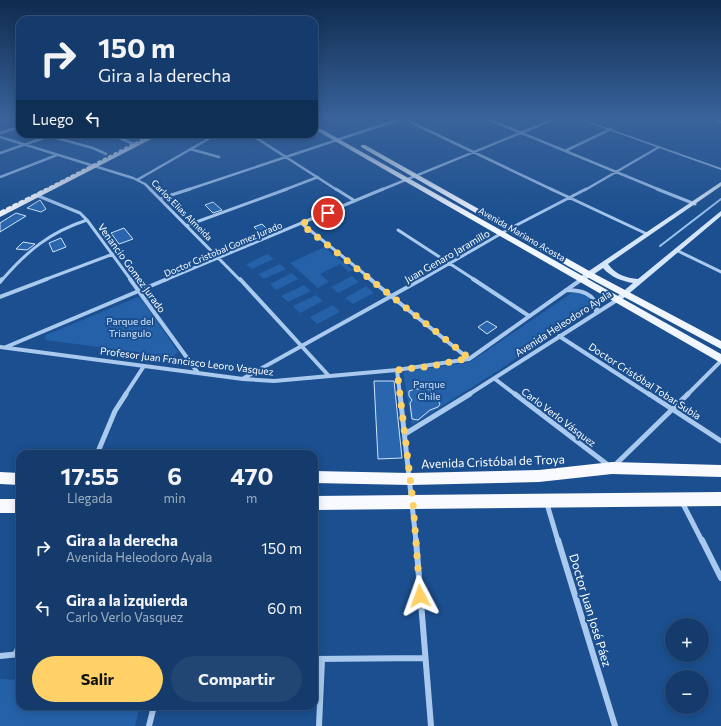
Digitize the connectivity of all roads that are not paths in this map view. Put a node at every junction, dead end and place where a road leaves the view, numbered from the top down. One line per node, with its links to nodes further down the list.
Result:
1 (48, 152): 18 (street, Carlos Elias Almeida)
2 (101, 152): 17 (street)
3 (110, 152): 17 (main road)
4 (122, 152): 22 (main road)
5 (185, 152): 30 (street)
6 (200, 152): 20 (street)
7 (279, 152): 19 (street)
8 (299, 152): 19 (street)
9 (359, 152): 29 (main road, Avenida Mariano Acosta)
10 (374, 152): 26 (main road, Avenida Mariano Acosta)
11 (471, 152): 26 (street, Doctor Cristobal Gomez Jurado)
12 (475, 152): 34 (street)
13 (572, 152): 25 (street)
14 (651, 152): 25 (street, Juan Genaro Jaramillo)
15 (673, 152): 24 (street)
16 (681, 152): 23 (street)
17 (106, 154): 21 (main road)
18 (58, 155): 21 (street, Carlos Elias Almeida); 27 (street)
19 (286, 156): 28 (street); 33 (street)
20 (218, 157)
21 (86, 164): 22 (street, Carlos Elias Almeida); 37 (main road)
22 (94, 166): 30 (street, Carlos Elias Almeida); 32 (main road)
23 (721, 166)
24 (721, 169)
25 (618, 171): 34 (street, Juan Genaro Jaramillo); 36 (street)
26 (416, 175): 29 (street, Doctor Cristobal Gomez Jurado); 43 (main road, Avenida Mariano Acosta)
27 (0, 177)
28 (318, 177): 35 (street); 42 (street)
29 (407, 179): 35 (street, Doctor Cristobal Gomez Jurado); 45 (main road, Avenida Mariano Acosta)
30 (137, 180): 33 (street, Carlos Elias Almeida)
31 (721, 184): 36 (main road)
32 (36, 195): 39 (main road); 40 (street, Venancio Gomez Jurado)
33 (162, 198): 42 (street, Carlos Elias Almeida)
34 (570, 198): 43 (street, Juan Genaro Jaramillo); 46 (street)
35 (355, 202): 41 (street, Doctor Cristobal Gomez Jurado)
36 (695, 204): 46 (main road)
37 (0, 208)
38 (720, 214): 47 (main road, Avenida Heleodoro Ayala)
39 (0, 215)
40 (87, 220): 48 (street, Venancio Gomez Jurado); 55 (street)
41 (301, 224): 49 (street, Doctor Cristobal Gomez Jurado); 60 (street)
42 (188, 225): 49 (street, Carlos Elias Almeida)
43 (509, 229): 45 (street, Juan Genaro Jaramillo); 53 (main road, Avenida Mariano Acosta)
44 (398, 230): 50 (street)
45 (500, 234): 50 (street, Juan Genaro Jaramillo); 53 (main road, Avenida Mariano Acosta)
46 (647, 234): 51 (main road)
47 (676, 250): 52 (street); 54 (main road, Avenida Heleodoro Ayala)
48 (112, 254): 57 (street, Venancio Gomez Jurado); 59 (street)
49 (219, 257): 57 (street, Doctor Cristobal Gomez Jurado); 68 (street, Carlos Elias Almeida)
50 (450, 264): 60 (street, Juan Genaro Jaramillo); 63 (street)
51 (604, 264): 53 (main road); 54 (main road)
52 (721, 272)
53 (586, 277): 56 (street); 58 (main road, Avenida Mariano Acosta); 61 (main road, Avenida Mariano Acosta)
54 (640, 281): 58 (main road, Avenida Heleodoro Ayala)
55 (0, 282)
56 (566, 290): 62 (street); 63 (street)
57 (140, 292): 67 (street, Doctor Cristobal Gomez Jurado); 73 (street, Venancio Gomez Jurado)
58 (625, 294): 61 (main road, Avenida Heleodoro Ayala); 65 (main road, Avenida Mariano Acosta)
59 (0, 297)
60 (391, 297): 68 (street, Juan Genaro Jaramillo); 69 (street)
61 (617, 300): 62 (street, Avenida Heleodoro Ayala); 70 (main road, Avenida Mariano Acosta)
62 (595, 313): 64 (street, Avenida Heleodoro Ayala)
63 (529, 316): 69 (street)
64 (560, 336): 76 (street, Avenida Heleodoro Ayala); 77 (street, Doctor Cristóbal Tobar Subia)
65 (721, 345)
66 (0, 347): 67 (street, Profesor Juan Francisco Leoro Vasquez)
67 (6, 347): 71 (street, Profesor Juan Francisco Leoro Vasquez)
68 (301, 347): 74 (street, Carlos Elias Almeida); 75 (street, Juan Genaro Jaramillo)
69 (469, 358): 72 (street)
70 (721, 360): 77 (street)
71 (144, 366): 73 (street, Profesor Juan Francisco Leoro Vasquez); 80 (street)
72 (397, 370): 74 (street, Profesor Juan Francisco Leoro Vasquez); 78 (street)
73 (198, 373): 75 (street, Profesor Juan Francisco Leoro Vasquez)
74 (329, 376): 75 (street, Profesor Juan Francisco Leoro Vasquez)
75 (243, 379)
76 (495, 379): 78 (street, Avenida Heleodoro Ayala); 81 (street, Carlo Verlo Vásquez)
77 (673, 410): 79 (street, Doctor Cristóbal Tobar Subia); 81 (street)
78 (405, 434): 86 (street)
79 (721, 441)
80 (99, 450)
81 (612, 468): 82 (highway, Avenida Cristóbal de Troya); 86 (highway, Avenida Cristóbal de Troya)
82 (721, 471)
83 (318, 477): 86 (highway, Avenida Cristóbal de Troya)
84 (0, 478): 85 (highway)
85 (16, 479)
86 (410, 479): 90 (street)
87 (721, 499): 89 (highway)
88 (546, 500): 89 (highway); 90 (highway); 104 (street, Doctor Juan José Páez)
89 (681, 500): 94 (street)
90 (413, 502): 91 (highway); 97 (street)
91 (318, 503)
92 (0, 506): 93 (highway)
93 (16, 506)
94 (721, 578)
95 (16, 654): 96 (street)
96 (0, 656)
97 (425, 658): 99 (street); 103 (street)
98 (318, 659): 99 (street)
99 (322, 659): 102 (street)
100 (153, 710): 101 (street)
101 (149, 726)
102 (319, 726)
103 (431, 726)
104 (615, 726)

